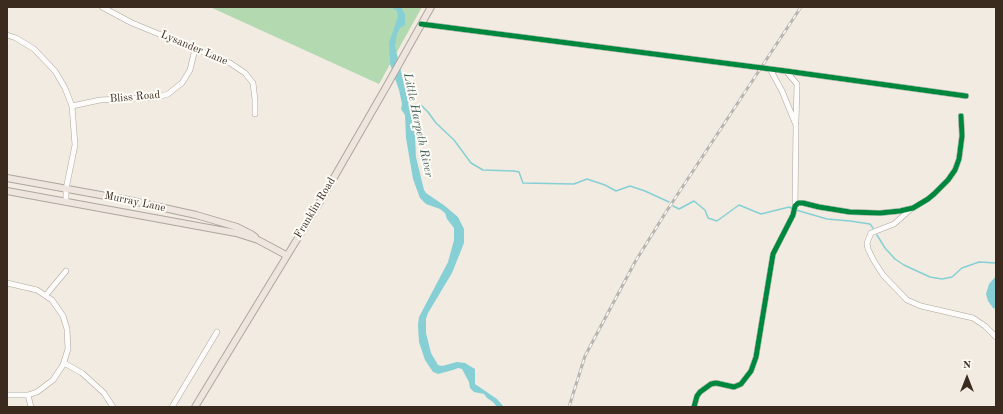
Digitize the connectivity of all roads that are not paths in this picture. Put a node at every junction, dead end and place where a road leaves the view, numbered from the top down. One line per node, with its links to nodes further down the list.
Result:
1 (102, 7): 5 (street, Lysander Lane)
2 (430, 7): 3 (main road, Franklin Road)
3 (422, 24): 6 (street); 20 (main road, Franklin Road)
4 (7, 36): 9 (street)
5 (195, 49): 9 (street, Bliss Road); 10 (street, Lysander Lane)
6 (770, 70): 7 (street); 12 (street)
7 (786, 71): 8 (street); 12 (street)
8 (966, 96)
9 (72, 106): 14 (street)
10 (255, 114)
11 (961, 116): 18 (street)
12 (796, 125): 17 (street)
13 (7, 178): 14 (main road, Murray Lane)
14 (66, 189): 16 (street); 19 (main road, Murray Lane)
15 (7, 191): 16 (main road, Murray Lane)
16 (66, 202): 19 (main road, Murray Lane)
17 (795, 206): 18 (street); 33 (street)
18 (913, 208): 25 (street)
19 (258, 240): 20 (main road, Murray Lane)
20 (286, 255): 32 (main road, Franklin Road)
21 (66, 271): 23 (street)
22 (7, 283): 23 (street)
23 (46, 296): 26 (street)
24 (217, 332): 31 (street)
25 (996, 337)
26 (64, 363): 28 (street); 30 (street)
27 (7, 395): 28 (street)
28 (28, 395): 29 (street)
29 (31, 407)
30 (112, 407)
31 (172, 407)
32 (195, 407)
33 (694, 407)

